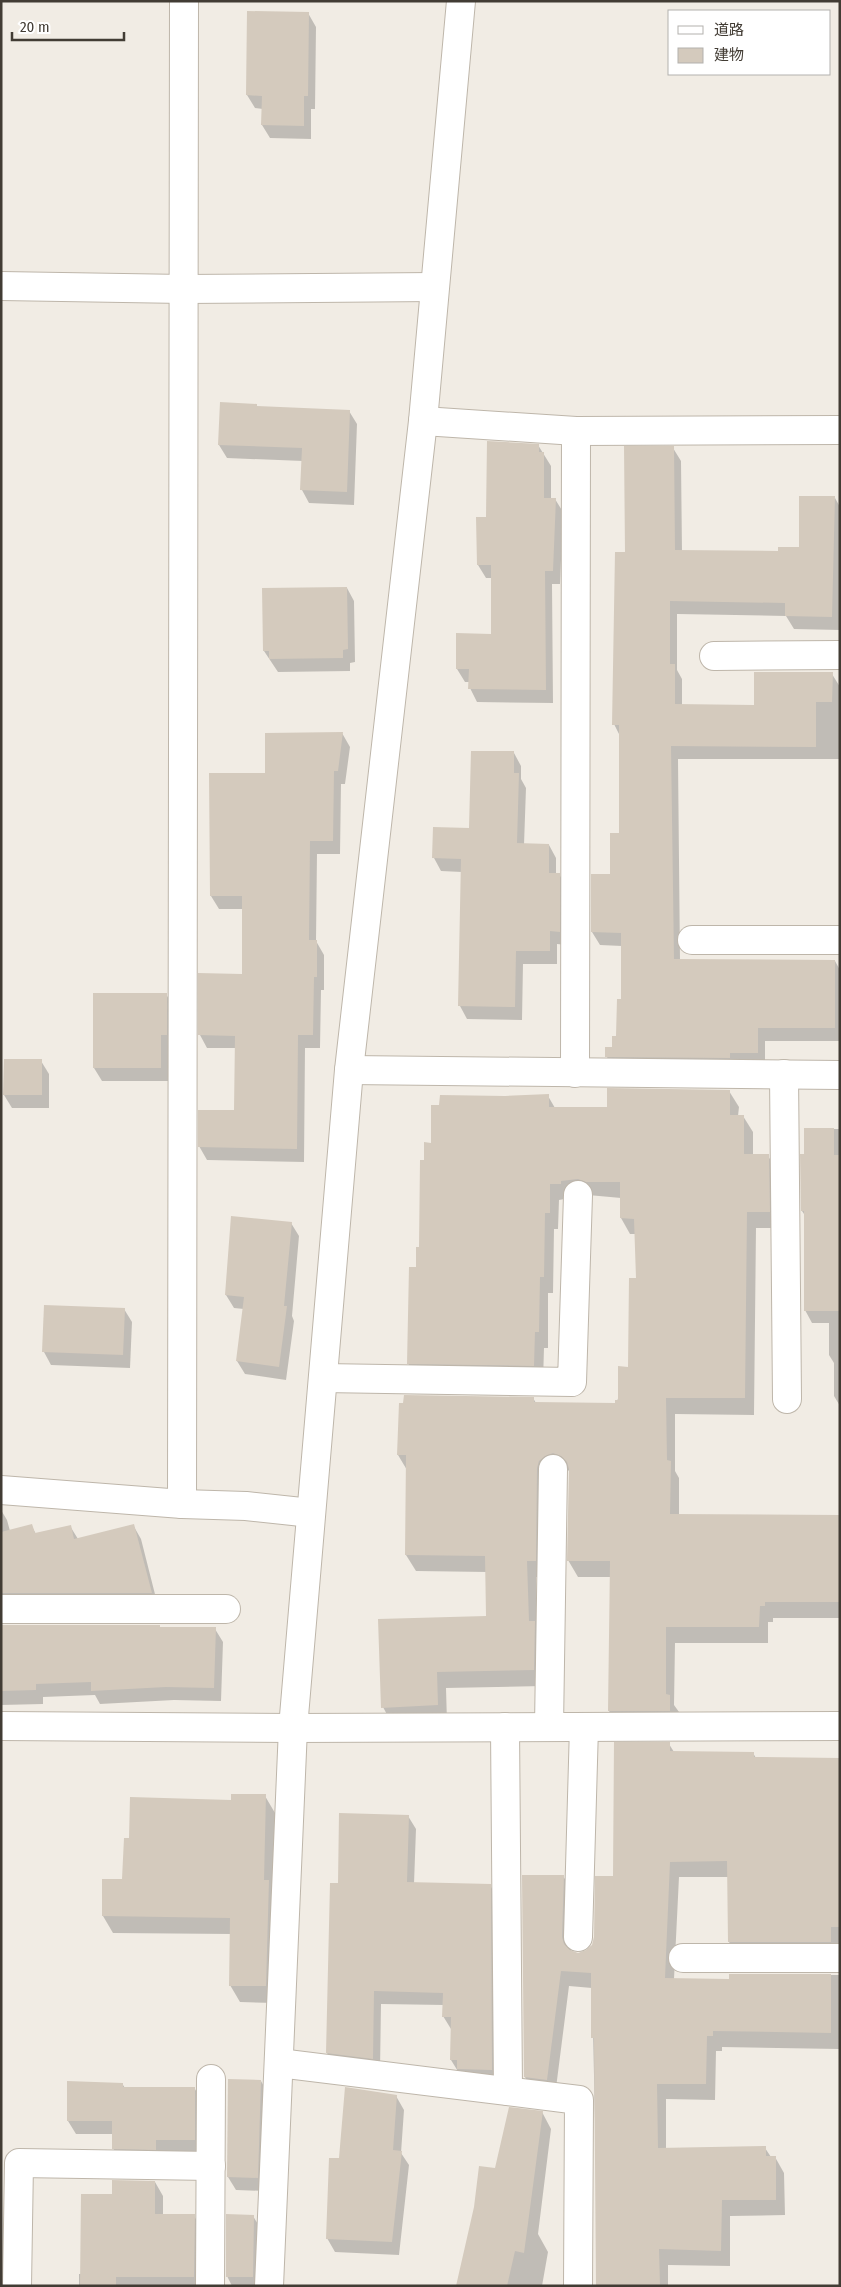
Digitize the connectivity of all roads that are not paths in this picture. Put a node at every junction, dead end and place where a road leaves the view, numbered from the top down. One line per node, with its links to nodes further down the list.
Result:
1 (184, 1): 5 (street)
2 (461, 1): 4 (street)
3 (1, 286): 5 (street)
4 (434, 287): 5 (street); 6 (street)
5 (184, 289): 22 (street)
6 (423, 421): 8 (street); 13 (street)
7 (840, 430): 8 (street)
8 (576, 431): 14 (street)
9 (840, 655): 10 (street)
10 (714, 656)
11 (692, 940): 12 (street)
12 (840, 940)
13 (349, 1070): 14 (street); 18 (street)
14 (574, 1073): 15 (street)
15 (784, 1074): 16 (street); 19 (street)
16 (840, 1075)
17 (578, 1194): 18 (street)
18 (323, 1378): 23 (street)
19 (787, 1399)
20 (553, 1469): 29 (street)
21 (1, 1490): 22 (street)
22 (182, 1504): 23 (street)
23 (311, 1513): 31 (street)
24 (1, 1609): 25 (street)
25 (226, 1609)
26 (1, 1726): 31 (street)
27 (840, 1726): 30 (street)
28 (505, 1727): 29 (street); 31 (street); 37 (street)
29 (549, 1727): 30 (street)
30 (584, 1727): 32 (street)
31 (293, 1728): 35 (street)
32 (578, 1937)
33 (683, 1958): 34 (street)
34 (840, 1958)
35 (279, 2063): 37 (street); 41 (street)
36 (211, 2079): 38 (street)
37 (508, 2091): 42 (street)
38 (211, 2166): 39 (street); 40 (street)
39 (17, 2286)
40 (210, 2286)
41 (269, 2286)
42 (578, 2286)

